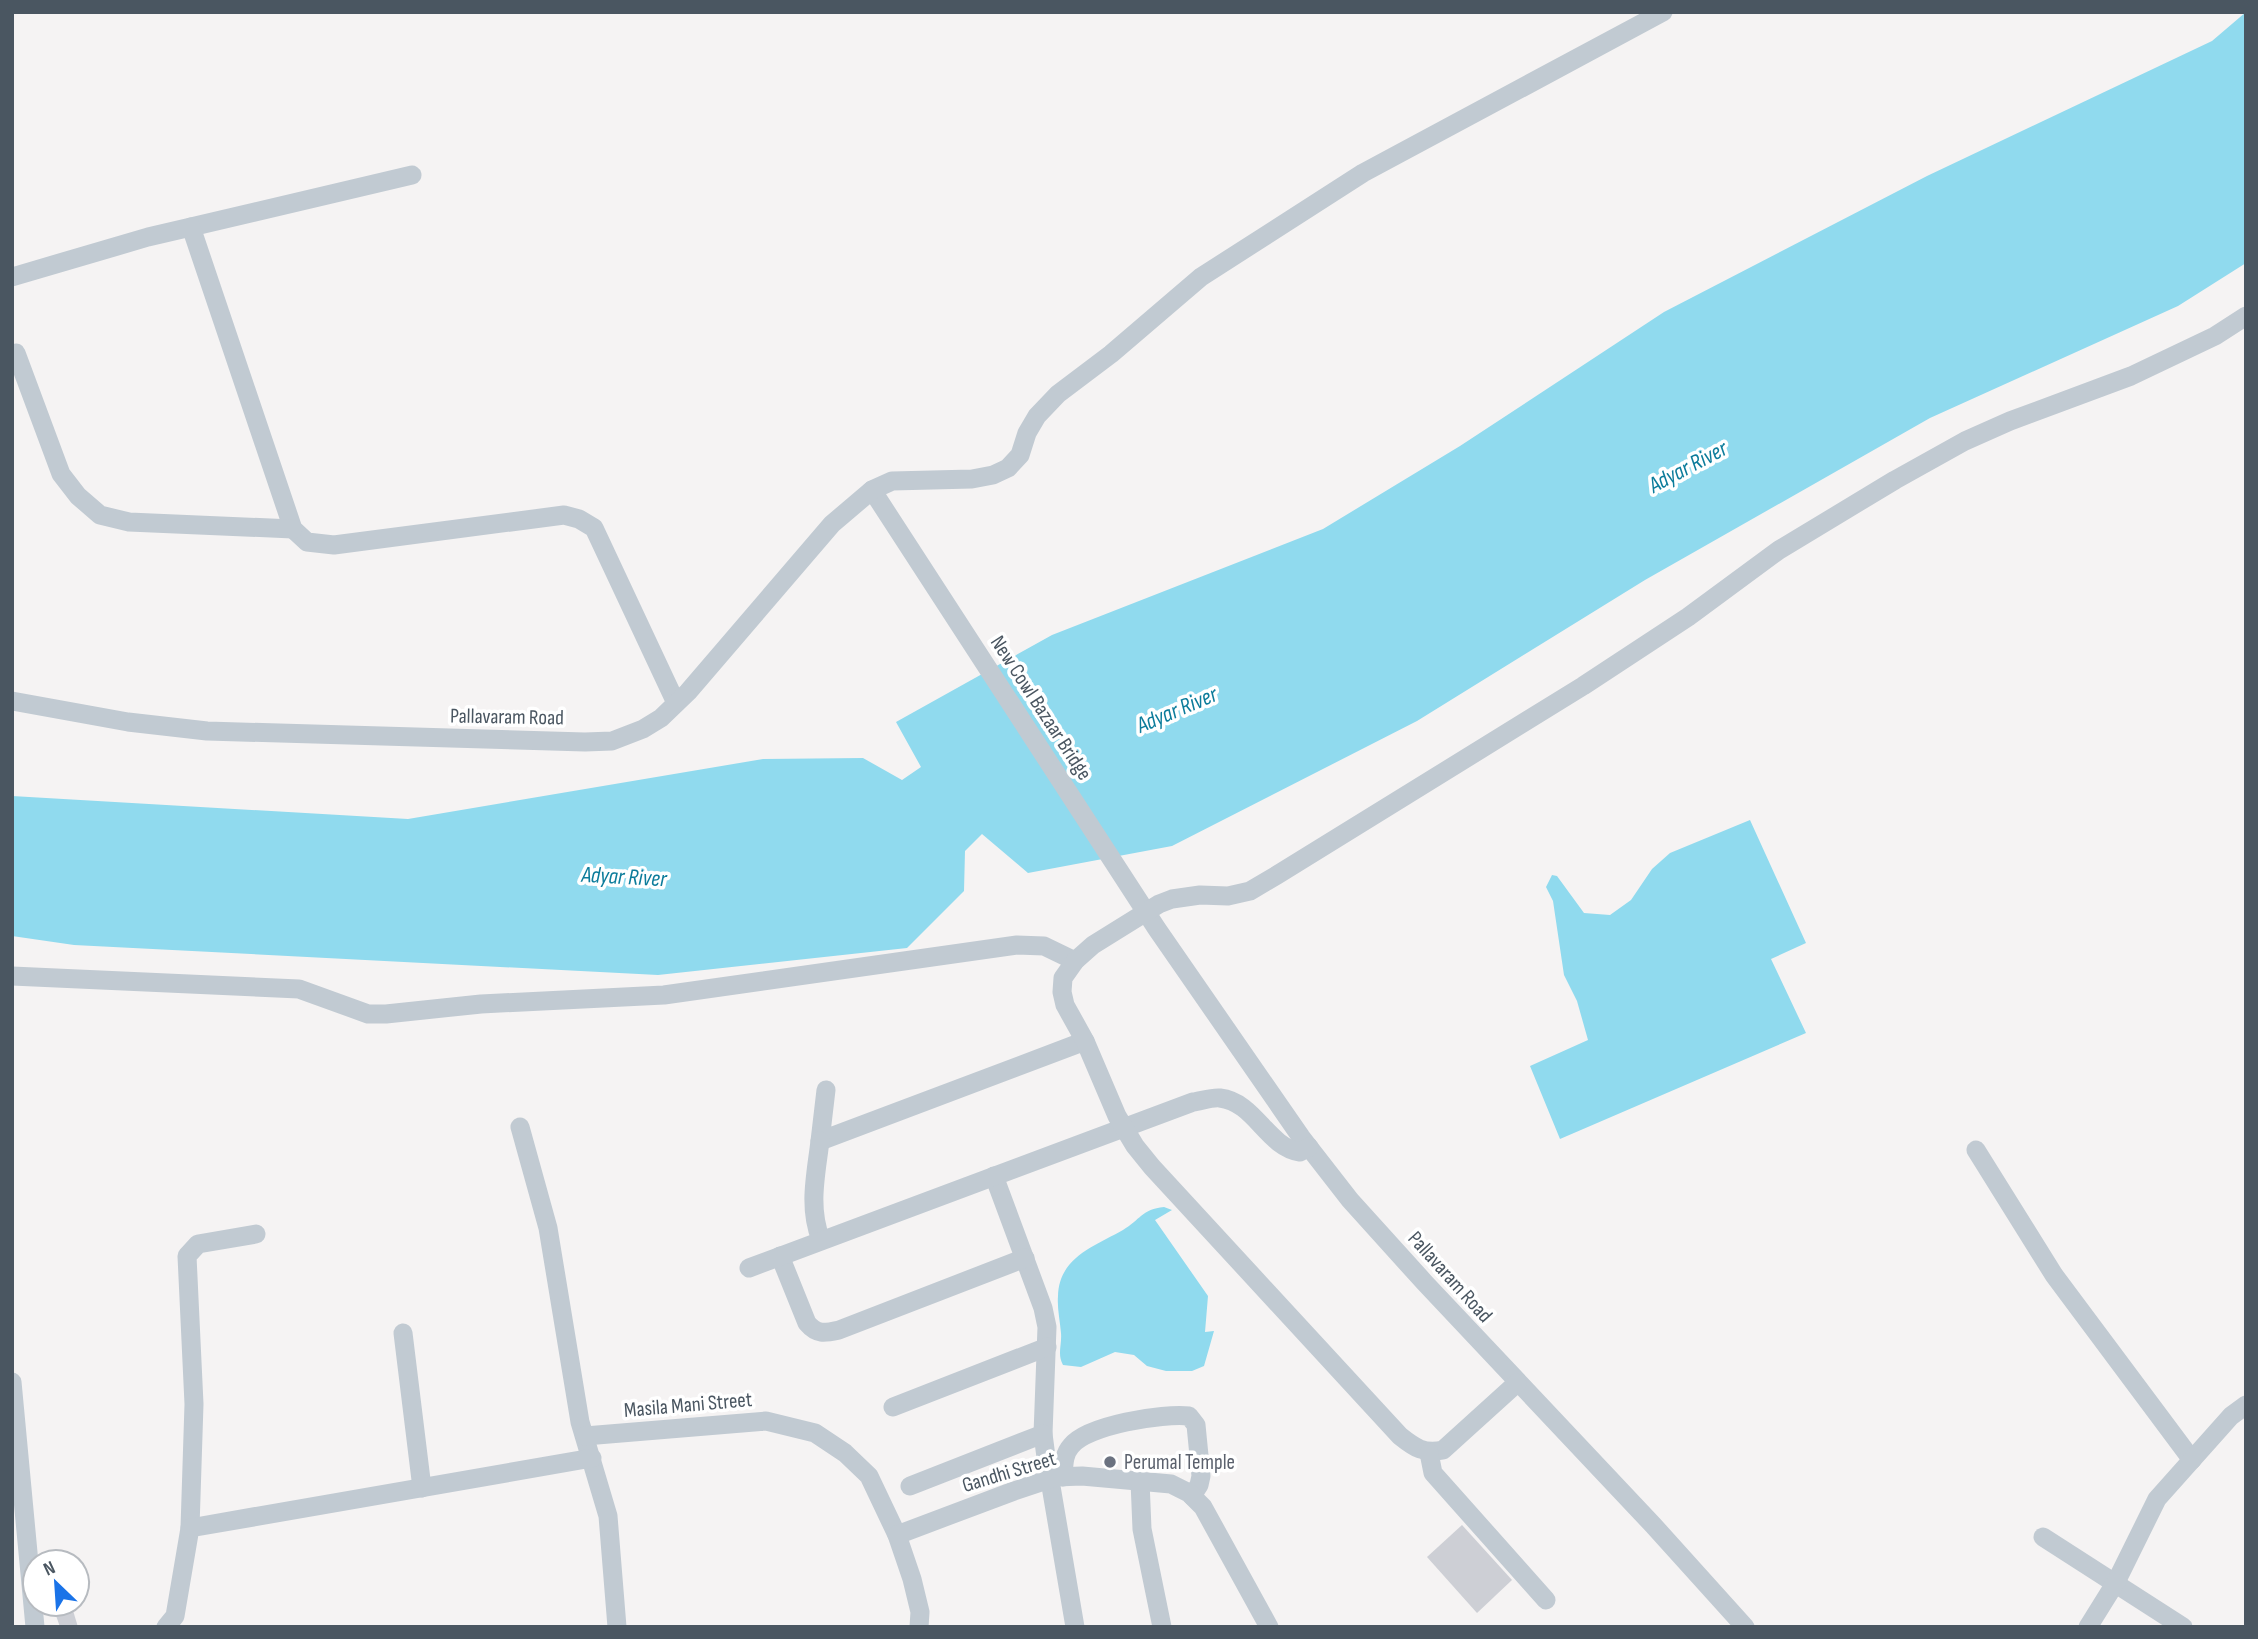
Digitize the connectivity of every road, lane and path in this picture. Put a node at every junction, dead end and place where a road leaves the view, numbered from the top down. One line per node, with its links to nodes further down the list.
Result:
1 (1663, 12): 7 (street)
2 (412, 175): 3 (street)
3 (191, 227): 4 (street); 8 (street)
4 (12, 277)
5 (2246, 316): 12 (street)
6 (16, 353): 8 (street)
7 (872, 490): 10 (street, Pallavaram Road); 11 (street, New Cowl Bazaar Bridge)
8 (293, 528): 10 (street)
9 (12, 701): 10 (street, Pallavaram Road)
10 (677, 703)
11 (1157, 929): 19 (street, Pallavaram Road)
12 (1075, 961): 13 (street); 14 (street)
13 (12, 976)
14 (1085, 1041): 17 (street); 18 (street)
15 (826, 1090): 18 (street)
16 (520, 1127): 35 (street)
17 (1123, 1128): 19 (street); 21 (street); 36 (street)
18 (820, 1141): 23 (street)
19 (1309, 1147): 30 (street, Pallavaram Road)
20 (1976, 1150): 38 (street)
21 (994, 1176): 23 (street); 25 (street)
22 (256, 1234): 44 (street)
23 (821, 1240): 24 (street)
24 (780, 1256): 25 (street); 26 (street)
25 (1025, 1258): 28 (street)
26 (749, 1268)
27 (403, 1333): 42 (street)
28 (1047, 1347): 31 (street); 34 (street)
29 (12, 1382): 33 (street)
30 (1517, 1383): 36 (street); 56 (street, Pallavaram Road)
31 (893, 1406)
32 (2241, 1415): 38 (street)
33 (14, 1416): 49 (street)
34 (1044, 1434): 39 (street); 41 (street)
35 (585, 1436): 37 (street); 45 (street, Masila Mani Street)
36 (1429, 1453): 48 (street)
37 (592, 1458): 42 (street); 51 (street)
38 (2192, 1460): 47 (street)
39 (1056, 1478): 40 (street, Gandhi Street); 43 (street); 45 (street, Gandhi Street); 53 (street)
40 (1140, 1481): 43 (street, Gandhi Street); 54 (street)
41 (910, 1486)
42 (422, 1488): 44 (street)
43 (1192, 1496): 55 (street)
44 (190, 1528): 50 (street)
45 (897, 1535): 52 (street, Masila Mani Street)
46 (2043, 1537): 47 (street)
47 (2116, 1583): 57 (street); 58 (street)
48 (1546, 1600)
49 (35, 1627)
50 (166, 1627)
51 (617, 1627)
52 (919, 1627)
53 (1075, 1627)
54 (1162, 1627)
55 (1269, 1627)
56 (1745, 1627)
57 (2088, 1627)
58 (2183, 1627)

